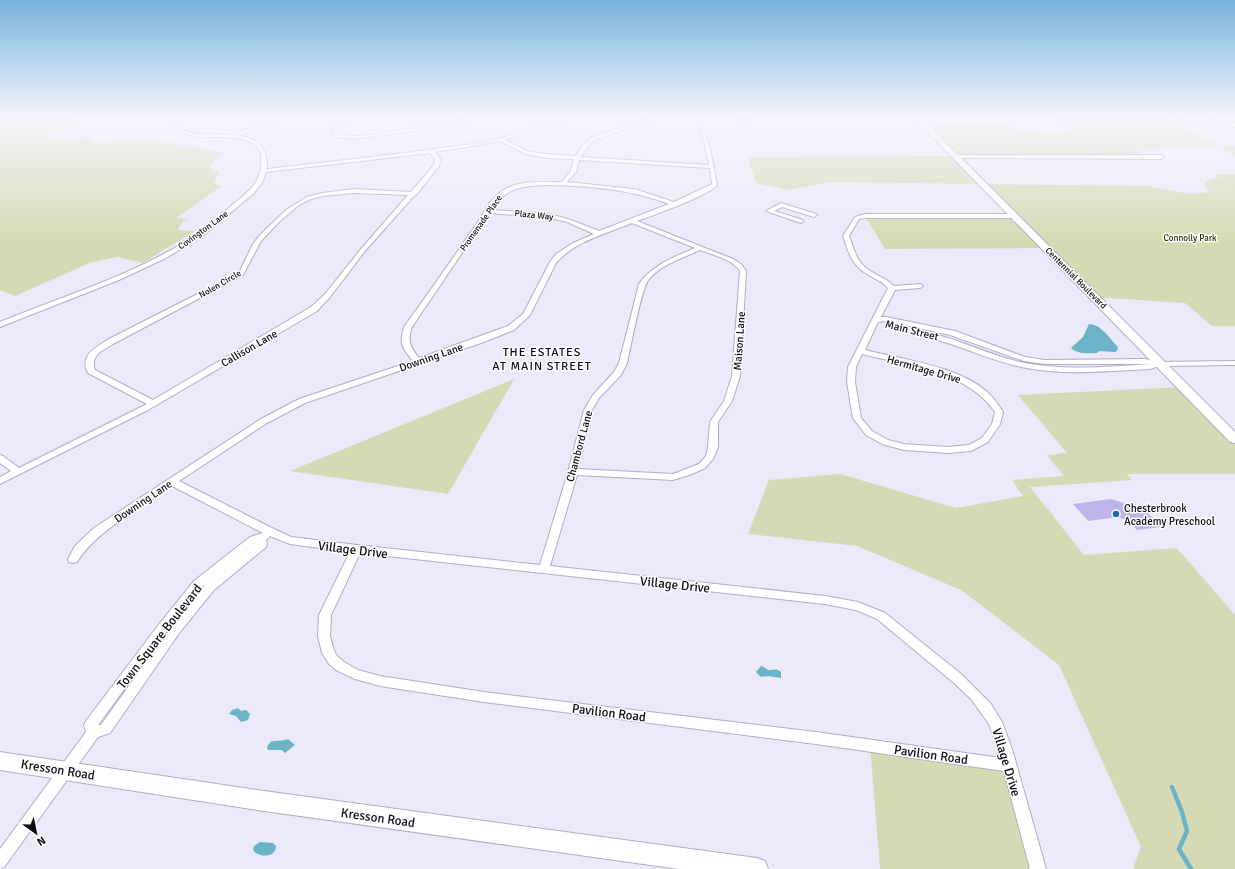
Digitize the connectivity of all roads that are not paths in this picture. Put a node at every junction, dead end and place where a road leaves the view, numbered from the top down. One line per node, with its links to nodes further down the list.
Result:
1 (956, 157): 15 (main road, Centennial Boulevard)
2 (264, 158): 9 (street)
3 (377, 158): 9 (street)
4 (436, 158): 11 (street, Callison Lane)
5 (572, 158): 6 (street)
6 (578, 158): 8 (street); 10 (street)
7 (710, 158): 8 (street, Downing Lane)
8 (712, 167): 12 (street, Downing Lane)
9 (265, 171): 23 (street, Covington Lane)
10 (562, 184): 12 (street, Promenade Place); 13 (street, Promenade Place)
11 (414, 194): 28 (street, Callison Lane); 28 (street, Nolen Circle)
12 (674, 204): 17 (street, Downing Lane)
13 (488, 211): 18 (street, Plaza Way); 25 (street, Promenade Place)
14 (814, 215): 16 (street)
15 (1012, 215): 21 (street); 27 (main road, Centennial Boulevard)
16 (801, 221)
17 (631, 222): 18 (street, Downing Lane); 19 (street, Maison Lane)
18 (600, 234): 25 (street, Downing Lane)
19 (700, 248): 32 (street, Chambord Lane); 32 (street, Maison Lane)
20 (920, 286): 21 (street)
21 (892, 288): 22 (street, Hermitage Drive)
22 (877, 320): 24 (street, Hermitage Drive); 27 (street, Main Street)
23 (0, 325)
24 (860, 351): 24 (street, Hermitage Drive)
25 (417, 361): 34 (street, Downing Lane)
26 (1235, 363): 27 (street, Main Street)
27 (1160, 364): 29 (main road, Centennial Boulevard)
28 (152, 403): 31 (street, Callison Lane)
29 (1235, 439)
30 (0, 458): 31 (street)
31 (18, 472): 33 (street, Callison Lane)
32 (573, 472): 38 (street, Chambord Lane)
33 (0, 481)
34 (172, 482): 35 (street, Village Drive); 37 (street, Downing Lane)
35 (266, 536): 36 (street, Village Drive); 41 (street, Town Square Boulevard)
36 (357, 550): 38 (street, Village Drive); 40 (street, Pavilion Road)
37 (73, 559)
38 (544, 569): 40 (street, Village Drive)
39 (0, 761): 41 (main road, Kresson Road)
40 (1009, 765): 44 (street, Village Drive)
41 (65, 770): 42 (street, Town Square Boulevard); 43 (main road, Kresson Road)
42 (0, 861)
43 (757, 869)
44 (1038, 869)

